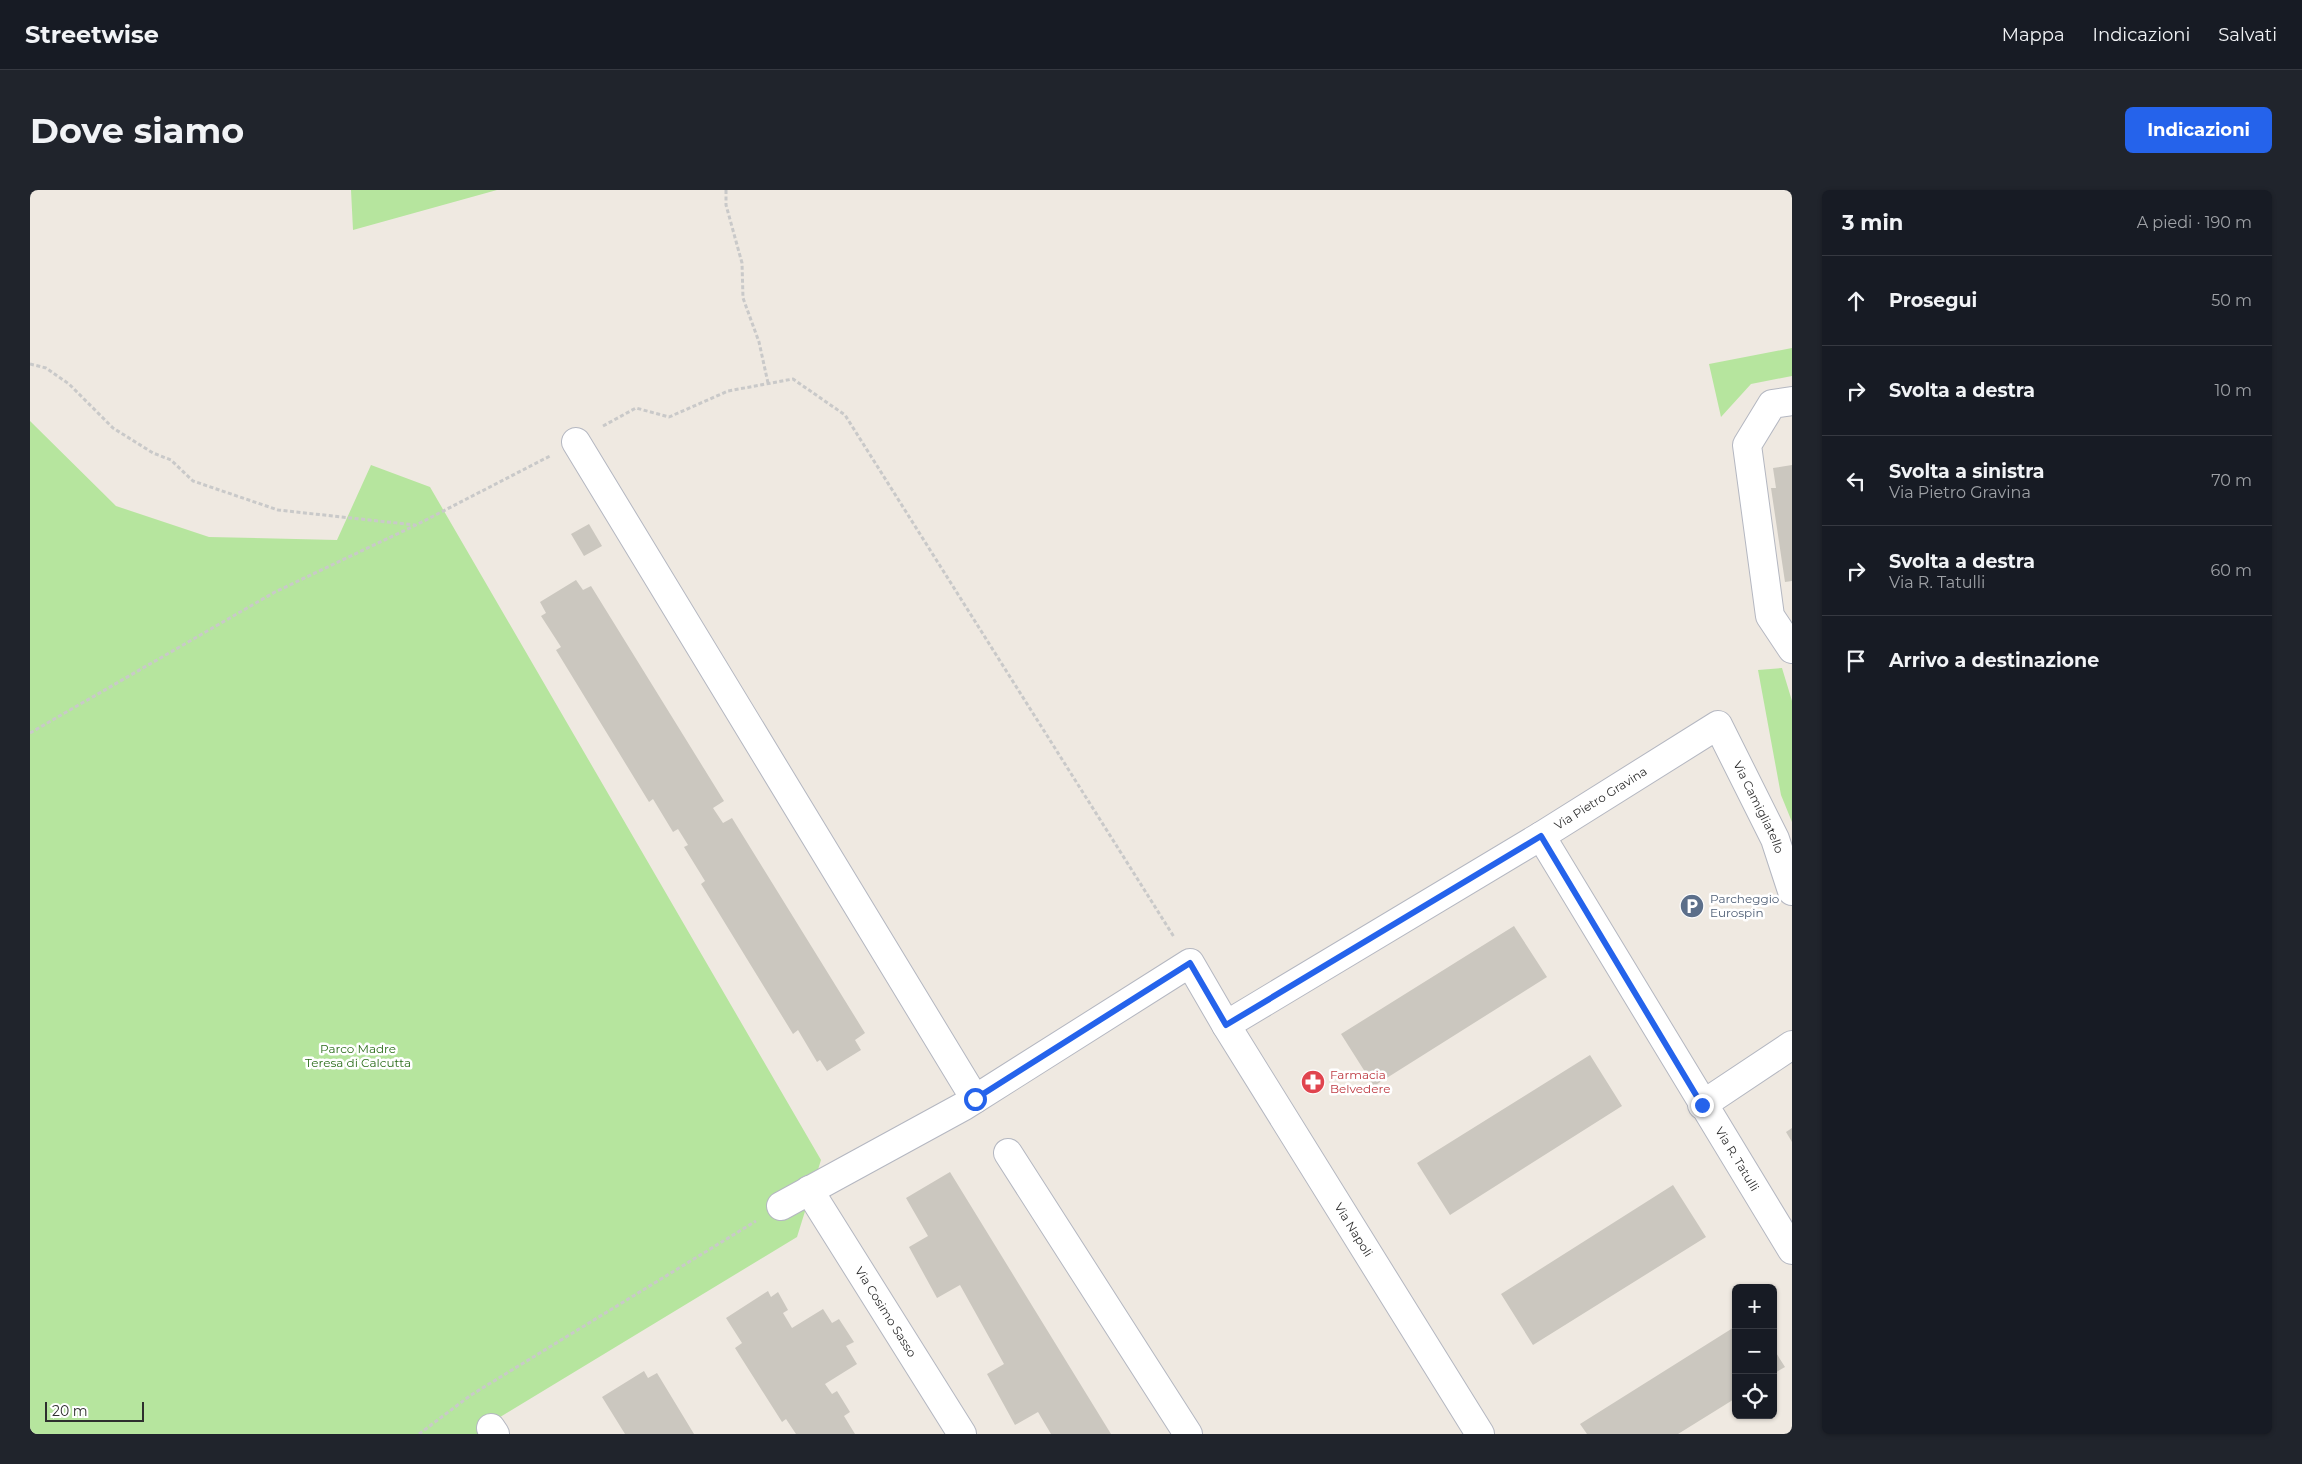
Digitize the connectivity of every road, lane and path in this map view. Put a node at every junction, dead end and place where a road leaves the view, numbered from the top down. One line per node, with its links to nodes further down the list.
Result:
1 (726, 190): 3 (path)
2 (30, 364): 6 (path)
3 (768, 383): 5 (path); 12 (path)
4 (1792, 401): 7 (street)
5 (576, 442): 6 (path); 15 (street)
6 (416, 525): 9 (path)
7 (1792, 649)
8 (1718, 725): 10 (street, Via Pietro Gravina); 11 (street, Via Camigliatello)
9 (30, 733)
10 (1541, 836): 13 (street, Via Pietro Gravina); 16 (street, Via R. Tatulli)
11 (1792, 891)
12 (1190, 963): 13 (street, Via Napoli); 15 (street)
13 (1226, 1025): 24 (street, Via Napoli)
14 (1792, 1045): 16 (street)
15 (975, 1099): 18 (street)
16 (1702, 1105): 20 (street, Via R. Tatulli)
17 (1008, 1153): 23 (street)
18 (809, 1190): 19 (street); 22 (street, Via Cosimo Sasso)
19 (781, 1206): 21 (path)
20 (1792, 1250)
21 (419, 1434)
22 (962, 1434)
23 (1188, 1434)
24 (1480, 1434)

